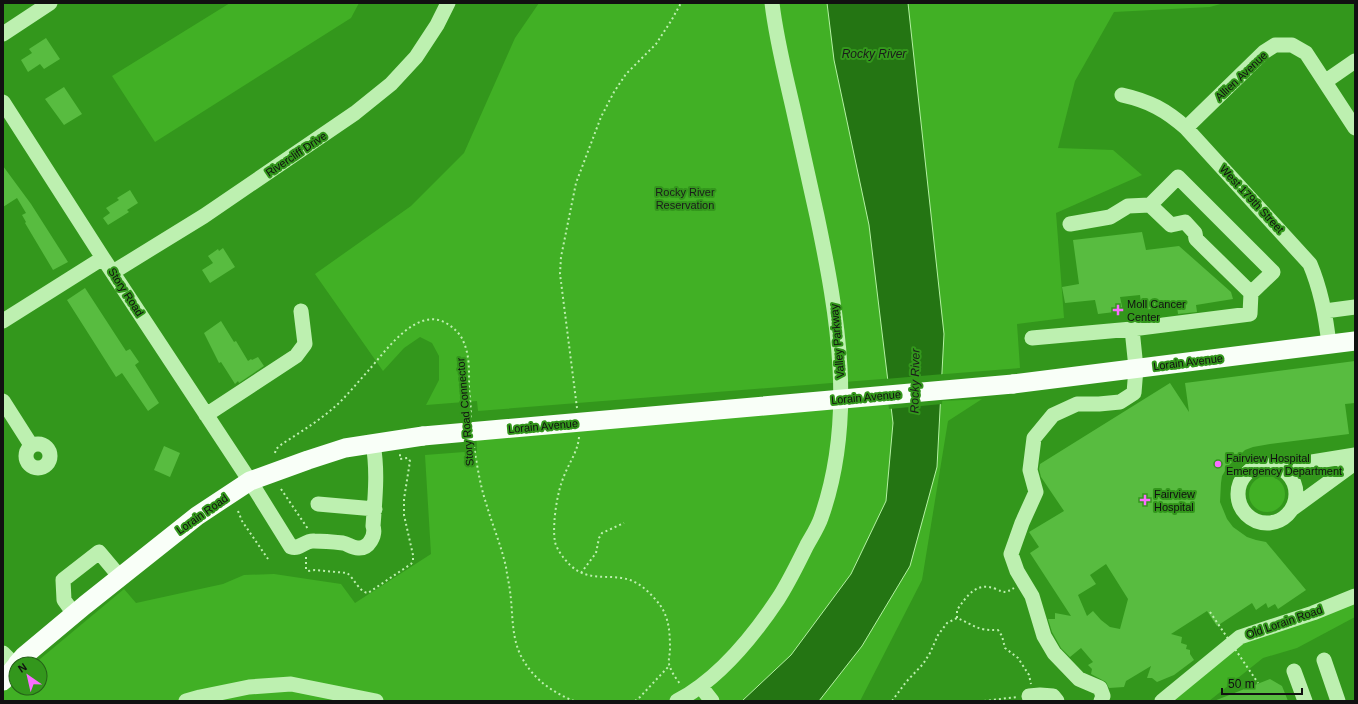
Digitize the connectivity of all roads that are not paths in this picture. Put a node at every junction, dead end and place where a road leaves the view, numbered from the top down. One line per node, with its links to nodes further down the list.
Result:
1 (50, 3): 4 (street)
2 (448, 3): 14 (street, Rivercliff Drive)
3 (772, 3): 43 (street, Valley Parkway)
4 (3, 34)
5 (1355, 61): 6 (street)
6 (1326, 81): 9 (street, Allien Avenue); 10 (street, Allien Avenue)
7 (1122, 95): 9 (street, West 179th Street)
8 (3, 102): 13 (street, Story Road)
9 (1186, 128): 18 (street, West 179th Street)
10 (1355, 128)
11 (1150, 205): 12 (street); 15 (street); 15 (street)
12 (1070, 224)
13 (103, 258): 14 (street, Story Road); 19 (street)
14 (112, 272): 26 (street, Story Road)
15 (1251, 294): 20 (street)
16 (1355, 307): 18 (street)
17 (301, 311): 26 (street)
18 (1325, 312): 23 (street, West 179th Street)
19 (3, 321)
20 (1132, 329): 21 (street); 24 (street)
21 (1032, 338)
22 (1355, 341): 23 (main road, Lorain Avenue)
23 (1329, 344): 24 (main road, Lorain Avenue)
24 (1136, 368): 27 (main road, Lorain Avenue, bridge); 50 (street)
25 (3, 401): 29 (street)
26 (206, 415): 33 (street, Story Road)
27 (424, 436): 28 (main road, Lorain Road)
28 (373, 444): 33 (main road, Lorain Road); 35 (street)
29 (31, 445)
30 (1355, 455): 32 (street)
31 (1355, 463): 36 (street)
32 (1281, 468): 36 (street); 36 (street)
33 (250, 481): 35 (street, Story Road); 37 (main road, Lorain Road)
34 (318, 504): 35 (street)
35 (375, 509)
36 (1292, 509)
37 (120, 576): 39 (main road, Lorain Road); 39 (street)
38 (1355, 596): 51 (street, Old Lorain Road)
39 (74, 614): 40 (main road, Lorain Road)
40 (24, 656)
41 (1324, 660): 53 (street)
42 (1294, 671): 52 (street)
43 (701, 687): 44 (street, Valley Parkway); 48 (street)
44 (680, 695)
45 (1029, 696): 49 (street)
46 (186, 701): 47 (street)
47 (376, 701)
48 (712, 701)
49 (1057, 701)
50 (1101, 701)
51 (1162, 701)
52 (1305, 701)
53 (1338, 701)

